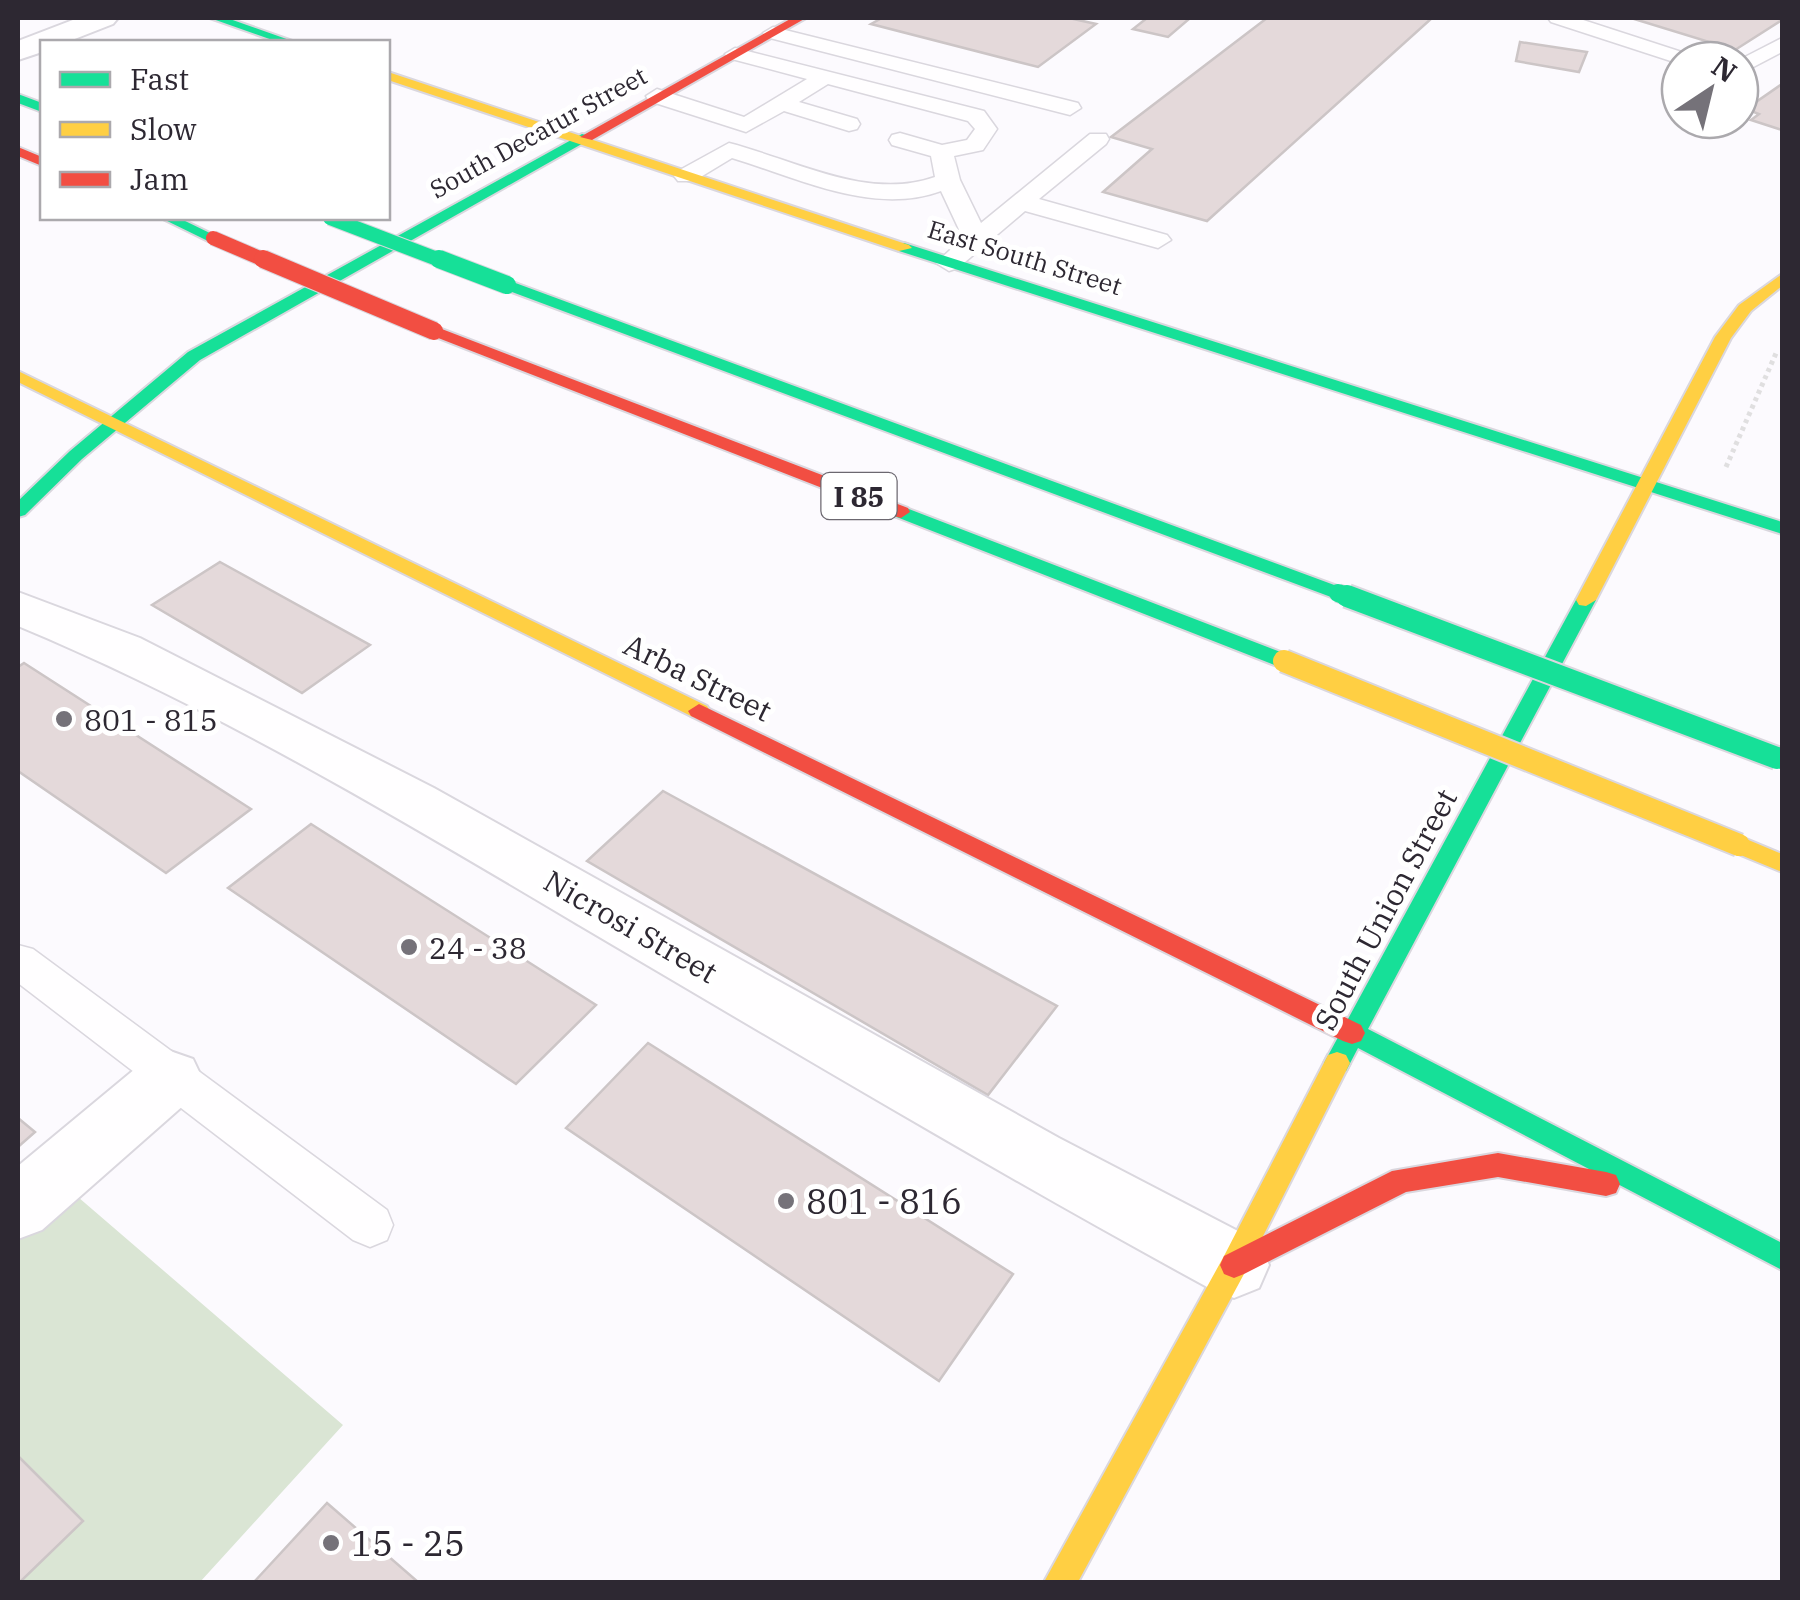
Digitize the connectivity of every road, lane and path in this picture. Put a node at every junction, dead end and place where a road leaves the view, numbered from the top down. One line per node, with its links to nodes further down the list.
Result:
1 (103, 18): 6 (street)
2 (216, 18): 7 (main road)
3 (800, 18): 5 (main road, South Decatur Street)
4 (1558, 18): 9 (lane)
5 (772, 33): 10 (main road, South Decatur Street); 16 (lane)
6 (46, 40)
7 (283, 40)
8 (1782, 44): 11 (lane)
9 (1660, 51)
10 (734, 54): 13 (lane); 14 (main road, South Decatur Street)
11 (1760, 57)
12 (390, 77): 21 (main road, East South Street)
13 (825, 77): 15 (lane); 23 (lane)
14 (657, 96): 18 (lane); 21 (main road, South Decatur Street)
15 (783, 104): 17 (lane); 18 (lane)
16 (1070, 108)
17 (850, 124)
18 (746, 126): 22 (lane)
19 (1098, 139): 26 (lane)
20 (900, 140): 23 (lane)
21 (577, 141): 24 (main road, East South Street); 35 (main road, South Decatur Street)
22 (729, 150): 24 (lane); 25 (lane)
23 (941, 152): 25 (lane)
24 (686, 176): 31 (main road, East South Street)
25 (948, 180): 29 (lane)
26 (1022, 202): 29 (lane); 30 (lane)
27 (172, 220): 42 (main road, I 85, bridge)
28 (335, 220): 41 (main road, I 85, bridge)
29 (977, 240): 31 (lane)
30 (1158, 240)
31 (949, 263): 37 (main road, East South Street)
32 (1782, 278): 37 (main road, South Union Street)
33 (1780, 343): 36 (path)
34 (18, 376): 35 (main road, Arba Street)
35 (114, 422): 38 (main road, South Decatur Street); 44 (main road, Arba Street)
36 (1724, 473)
37 (1647, 487): 39 (main road, East South Street); 44 (main road, South Union Street)
38 (18, 511)
39 (1782, 528)
40 (18, 608): 50 (street, Nicrosi Street)
41 (1780, 759)
42 (1782, 863)
43 (18, 961): 45 (lane)
44 (1352, 1033): 46 (main road, Arba Street); 50 (main road, South Union Street)
45 (170, 1078): 47 (street); 48 (lane)
46 (1662, 1195): 49 (main road, Arba Street); 50 (main road)
47 (18, 1208)
48 (370, 1224)
49 (1782, 1257)
50 (1234, 1266): 51 (main road, South Union Street)
51 (1060, 1582)

